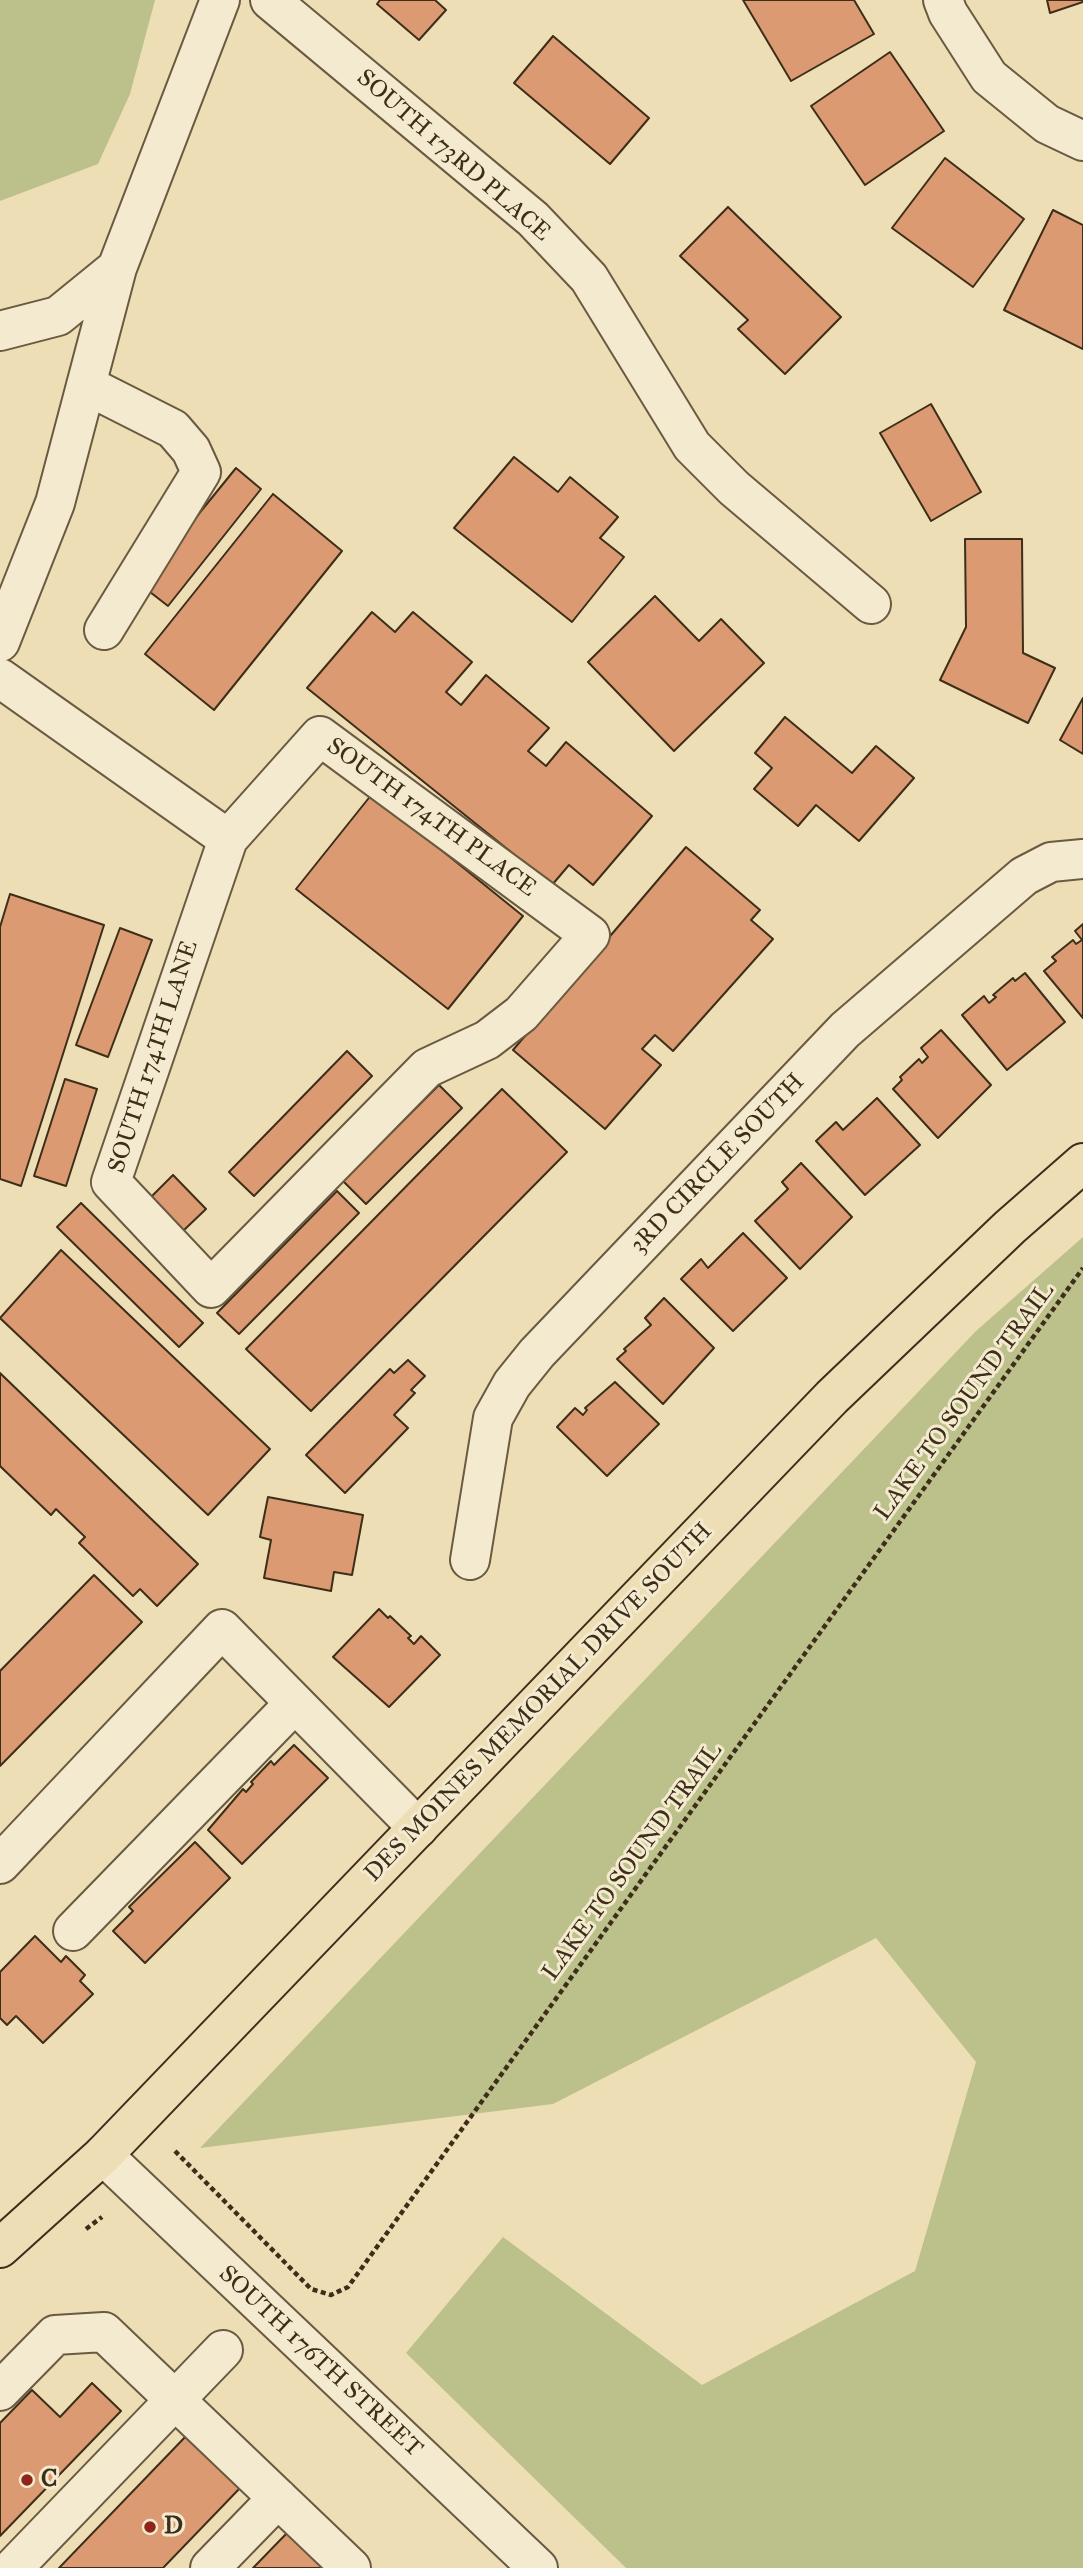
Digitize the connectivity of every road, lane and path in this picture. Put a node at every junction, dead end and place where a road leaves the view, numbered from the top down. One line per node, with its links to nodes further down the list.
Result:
1 (220, 0): 5 (street)
2 (270, 0): 8 (street, SOUTH 173RD PLACE)
3 (943, 0): 4 (street)
4 (1083, 141)
5 (117, 268): 6 (street); 7 (street)
6 (0, 331)
7 (86, 385): 9 (street); 10 (street)
8 (871, 604)
9 (104, 630)
10 (0, 642)
11 (0, 678): 12 (street)
12 (228, 839): 14 (street, SOUTH 174TH PLACE); 14 (street, SOUTH 174TH LANE)
13 (1083, 859): 17 (street, 3RD CIRCLE SOUTH)
14 (487, 1040)
15 (1083, 1163): 19 (main road, DES MOINES MEMORIAL DRIVE SOUTH)
16 (1083, 1268): 22 (path, LAKE TO SOUND TRAIL)
17 (470, 1560)
18 (295, 1703): 19 (street); 20 (street); 21 (street)
19 (418, 1828): 23 (main road, DES MOINES MEMORIAL DRIVE SOUTH)
20 (0, 1864)
21 (73, 1931)
22 (175, 2151)
23 (103, 2155): 24 (main road, DES MOINES MEMORIAL DRIVE SOUTH); 32 (street, SOUTH 176TH STREET)
24 (0, 2248)
25 (223, 2350): 27 (street)
26 (0, 2392): 27 (street)
27 (175, 2400): 28 (street); 29 (street)
28 (278, 2498): 30 (street); 31 (street)
29 (13, 2568)
30 (210, 2568)
31 (351, 2568)
32 (538, 2568)

